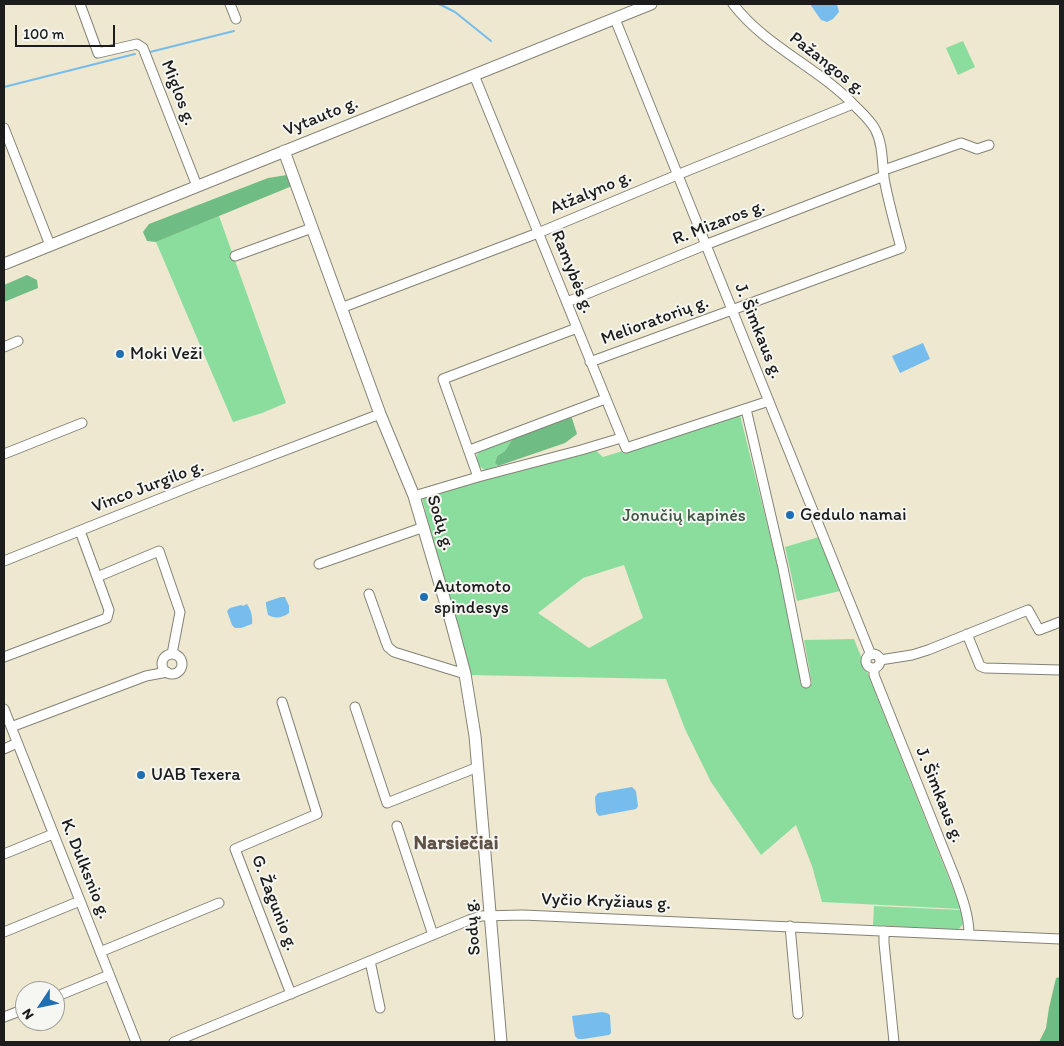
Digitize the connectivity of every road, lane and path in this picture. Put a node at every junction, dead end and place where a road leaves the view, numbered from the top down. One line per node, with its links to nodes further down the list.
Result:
1 (80, 4): 14 (street, Miglos g.)
2 (230, 4): 5 (street)
3 (651, 4): 6 (main road, Vytauto g.)
4 (733, 4): 8 (street, Pažangos g.)
5 (236, 19)
6 (615, 19): 7 (main road, Vytauto g.); 13 (street, J. Šimkaus g.)
7 (474, 75): 11 (main road, Vytauto g.); 16 (street, Ramybės g.)
8 (853, 104): 12 (street, Pažangos g.); 13 (street, Atžalyno g.)
9 (4, 128): 17 (street)
10 (988, 145): 12 (street, R. Mizaros g.)
11 (284, 151): 14 (main road, Vytauto g.); 15 (main road, Sodų g.)
12 (884, 173): 18 (street, R. Mizaros g.); 19 (street, Pažangos g.)
13 (677, 175): 16 (street, Atžalyno g.); 18 (street, J. Šimkaus g.)
14 (197, 186): 17 (main road, Vytauto g.)
15 (312, 228): 20 (street); 23 (main road, Sodų g.)
16 (538, 232): 22 (street, Ramybės g.); 23 (street, Atžalyno g.)
17 (50, 245): 21 (main road, Vytauto g.)
18 (705, 245): 22 (street, R. Mizaros g.); 24 (street, J. Šimkaus g.)
19 (901, 248): 24 (street, Melioratorių g.)
20 (235, 256)
21 (4, 264)
22 (567, 302): 25 (street, Ramybės g.)
23 (341, 308): 32 (main road, Sodų g.)
24 (732, 310): 28 (street, Melioratorių g.); 30 (street, J. Šimkaus g.)
25 (576, 328): 28 (street, Ramybės g.); 35 (street)
26 (18, 341): 27 (street)
27 (4, 347)
28 (590, 362): 29 (street, Ramybės g.)
29 (605, 399): 34 (street, Ramybės g.); 35 (street)
30 (769, 401): 31 (street); 50 (street, J. Šimkaus g.)
31 (746, 409): 34 (street, Ramybės g.); 55 (street)
32 (380, 414): 38 (main road, Sodų g.); 40 (street, Vinco Jurgilo g.)
33 (82, 423): 36 (street)
34 (621, 438): 37 (street)
35 (470, 450): 37 (street)
36 (4, 454)
37 (478, 477): 38 (street)
38 (414, 496): 39 (main road, Sodų g.)
39 (424, 527): 42 (street); 53 (main road, Sodų g.)
40 (80, 531): 41 (street, Vinco Jurgilo g.); 43 (street)
41 (4, 561)
42 (319, 564)
43 (97, 577): 47 (street); 48 (street)
44 (369, 594): 53 (street)
45 (1060, 622): 46 (street)
46 (967, 634): 50 (street); 51 (street)
47 (172, 654): 49 (street); 52 (street)
48 (4, 657)
49 (163, 662): 52 (street); 54 (street)
50 (877, 664): 73 (street, J. Šimkaus g.)
51 (1060, 670)
52 (167, 672): 54 (street)
53 (465, 674): 62 (main road, Sodų g.)
54 (146, 676): 59 (street)
55 (806, 682)
56 (282, 702): 79 (street, G. Žagunio g.)
57 (355, 707): 62 (street)
58 (4, 709): 59 (street, K. Dulksnio g.)
59 (11, 727): 60 (street, K. Dulksnio g.)
60 (18, 743): 61 (street); 64 (street, K. Dulksnio g.)
61 (4, 749)
62 (478, 767): 68 (main road, Sodų g.)
63 (396, 826): 72 (street)
64 (53, 834): 65 (street); 66 (street, K. Dulksnio g.)
65 (4, 854)
66 (80, 901): 71 (street); 75 (street, K. Dulksnio g.)
67 (219, 903): 75 (street)
68 (490, 916): 69 (street, Vyčio Kryžiaus g.); 72 (street, Vyčio Kryžiaus g.); 85 (main road, Sodų g.)
69 (790, 926): 70 (street, Vyčio Kryžiaus g.); 81 (street)
70 (884, 931): 73 (street, Vyčio Kryžiaus g.); 86 (street)
71 (4, 932)
72 (433, 935): 76 (street, Vyčio Kryžiaus g.)
73 (969, 935): 74 (street, Vyčio Kryžiaus g.)
74 (1060, 939)
75 (100, 952): 77 (street, K. Dulksnio g.)
76 (370, 961): 79 (street, Vyčio Kryžiaus g.); 80 (street)
77 (109, 975): 78 (street); 83 (street, K. Dulksnio g.)
78 (65, 993)
79 (291, 994): 82 (street, Vyčio Kryžiaus g.)
80 (380, 1008)
81 (798, 1014)
82 (194, 1038): 84 (street, Vyčio Kryžiaus g.)
83 (136, 1042)
84 (174, 1042)
85 (501, 1042)
86 (894, 1042)

